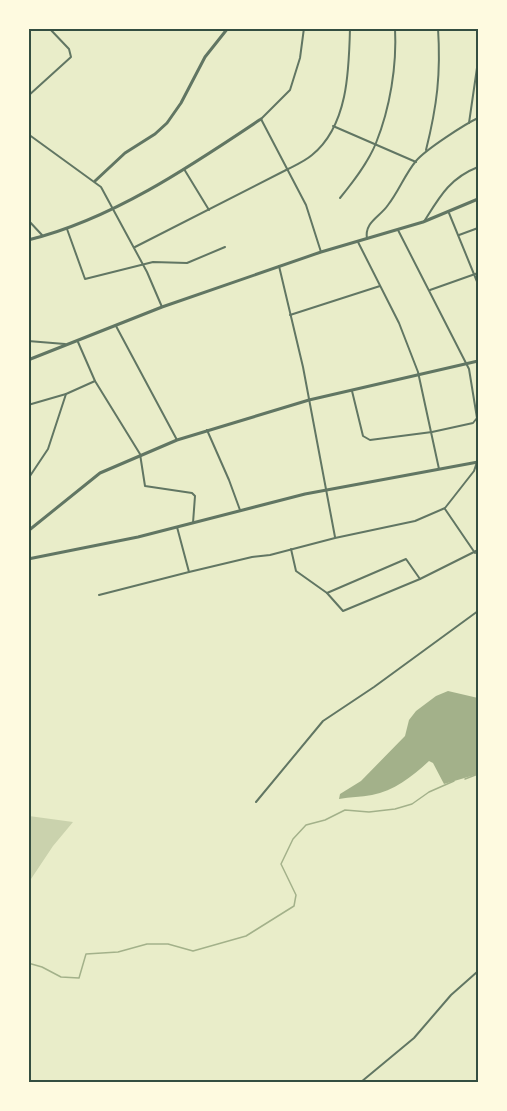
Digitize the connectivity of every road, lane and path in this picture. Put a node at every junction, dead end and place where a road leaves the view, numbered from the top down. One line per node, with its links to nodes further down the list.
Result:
1 (49, 28): 9 (street)
2 (228, 28): 21 (street)
3 (268, 28): 4 (street)
4 (304, 28): 11 (street)
5 (350, 28): 13 (street)
6 (395, 28): 15 (street)
7 (438, 28): 16 (street)
8 (478, 61): 12 (street)
9 (28, 96)
10 (478, 118): 12 (street)
11 (261, 119): 19 (street); 20 (street)
12 (469, 123): 16 (street)
13 (333, 126): 15 (street); 20 (street)
14 (28, 134): 21 (street)
15 (375, 146): 17 (street); 22 (street)
16 (426, 152): 17 (street)
17 (416, 162): 34 (street)
18 (478, 167): 28 (street)
19 (183, 169): 24 (street); 25 (street)
20 (288, 170): 25 (street); 39 (street)
21 (95, 181): 24 (street)
22 (340, 198)
23 (478, 199): 26 (street)
24 (113, 208): 29 (street); 37 (street)
25 (209, 210): 37 (street)
26 (449, 213): 28 (street); 33 (street)
27 (28, 220): 32 (street)
28 (423, 222): 31 (street)
29 (67, 228): 32 (street); 40 (street)
30 (478, 228): 33 (street)
31 (398, 230): 34 (street); 46 (street)
32 (44, 236): 35 (street)
33 (459, 236): 43 (street)
34 (367, 239): 36 (street)
35 (28, 240)
36 (358, 242): 39 (street); 45 (street)
37 (135, 247): 40 (street)
38 (225, 247): 40 (street)
39 (321, 252): 41 (street)
40 (144, 265): 47 (street)
41 (279, 266): 47 (street); 48 (street)
42 (478, 273): 43 (street)
43 (474, 274): 44 (street); 46 (street)
44 (478, 284)
45 (380, 286): 48 (street); 56 (street)
46 (430, 290): 55 (street)
47 (162, 307): 49 (street)
48 (290, 315): 60 (street)
49 (115, 324): 50 (street); 64 (street)
50 (77, 339): 52 (street); 57 (street)
51 (28, 341): 52 (street)
52 (64, 344): 53 (street)
53 (28, 360)
54 (478, 361): 55 (street)
55 (465, 364): 56 (street); 63 (street)
56 (419, 375): 58 (street); 63 (street)
57 (95, 381): 59 (street); 65 (street)
58 (352, 390): 60 (street); 63 (street)
59 (66, 394): 61 (street); 68 (street)
60 (309, 400): 62 (street); 69 (street)
61 (28, 405)
62 (207, 430): 64 (street); 71 (street)
63 (432, 432): 67 (street)
64 (177, 440): 65 (street)
65 (140, 454): 72 (street); 74 (street)
66 (478, 462): 67 (street); 70 (street)
67 (439, 469): 69 (street)
68 (28, 479)
69 (327, 490): 71 (street); 75 (street)
70 (445, 508): 75 (street); 78 (street)
71 (240, 510): 72 (street)
72 (193, 523): 73 (street)
73 (177, 527): 79 (street); 80 (street)
74 (28, 531)
75 (335, 538): 76 (street)
76 (291, 549): 80 (street); 82 (street)
77 (478, 550): 78 (street)
78 (475, 553): 81 (street)
79 (28, 560)
80 (189, 572): 83 (street)
81 (420, 579): 82 (street); 82 (street)
82 (327, 593)
83 (99, 596)
84 (478, 611): 85 (street)
85 (256, 802)
86 (478, 965): 87 (street)
87 (361, 1083)

